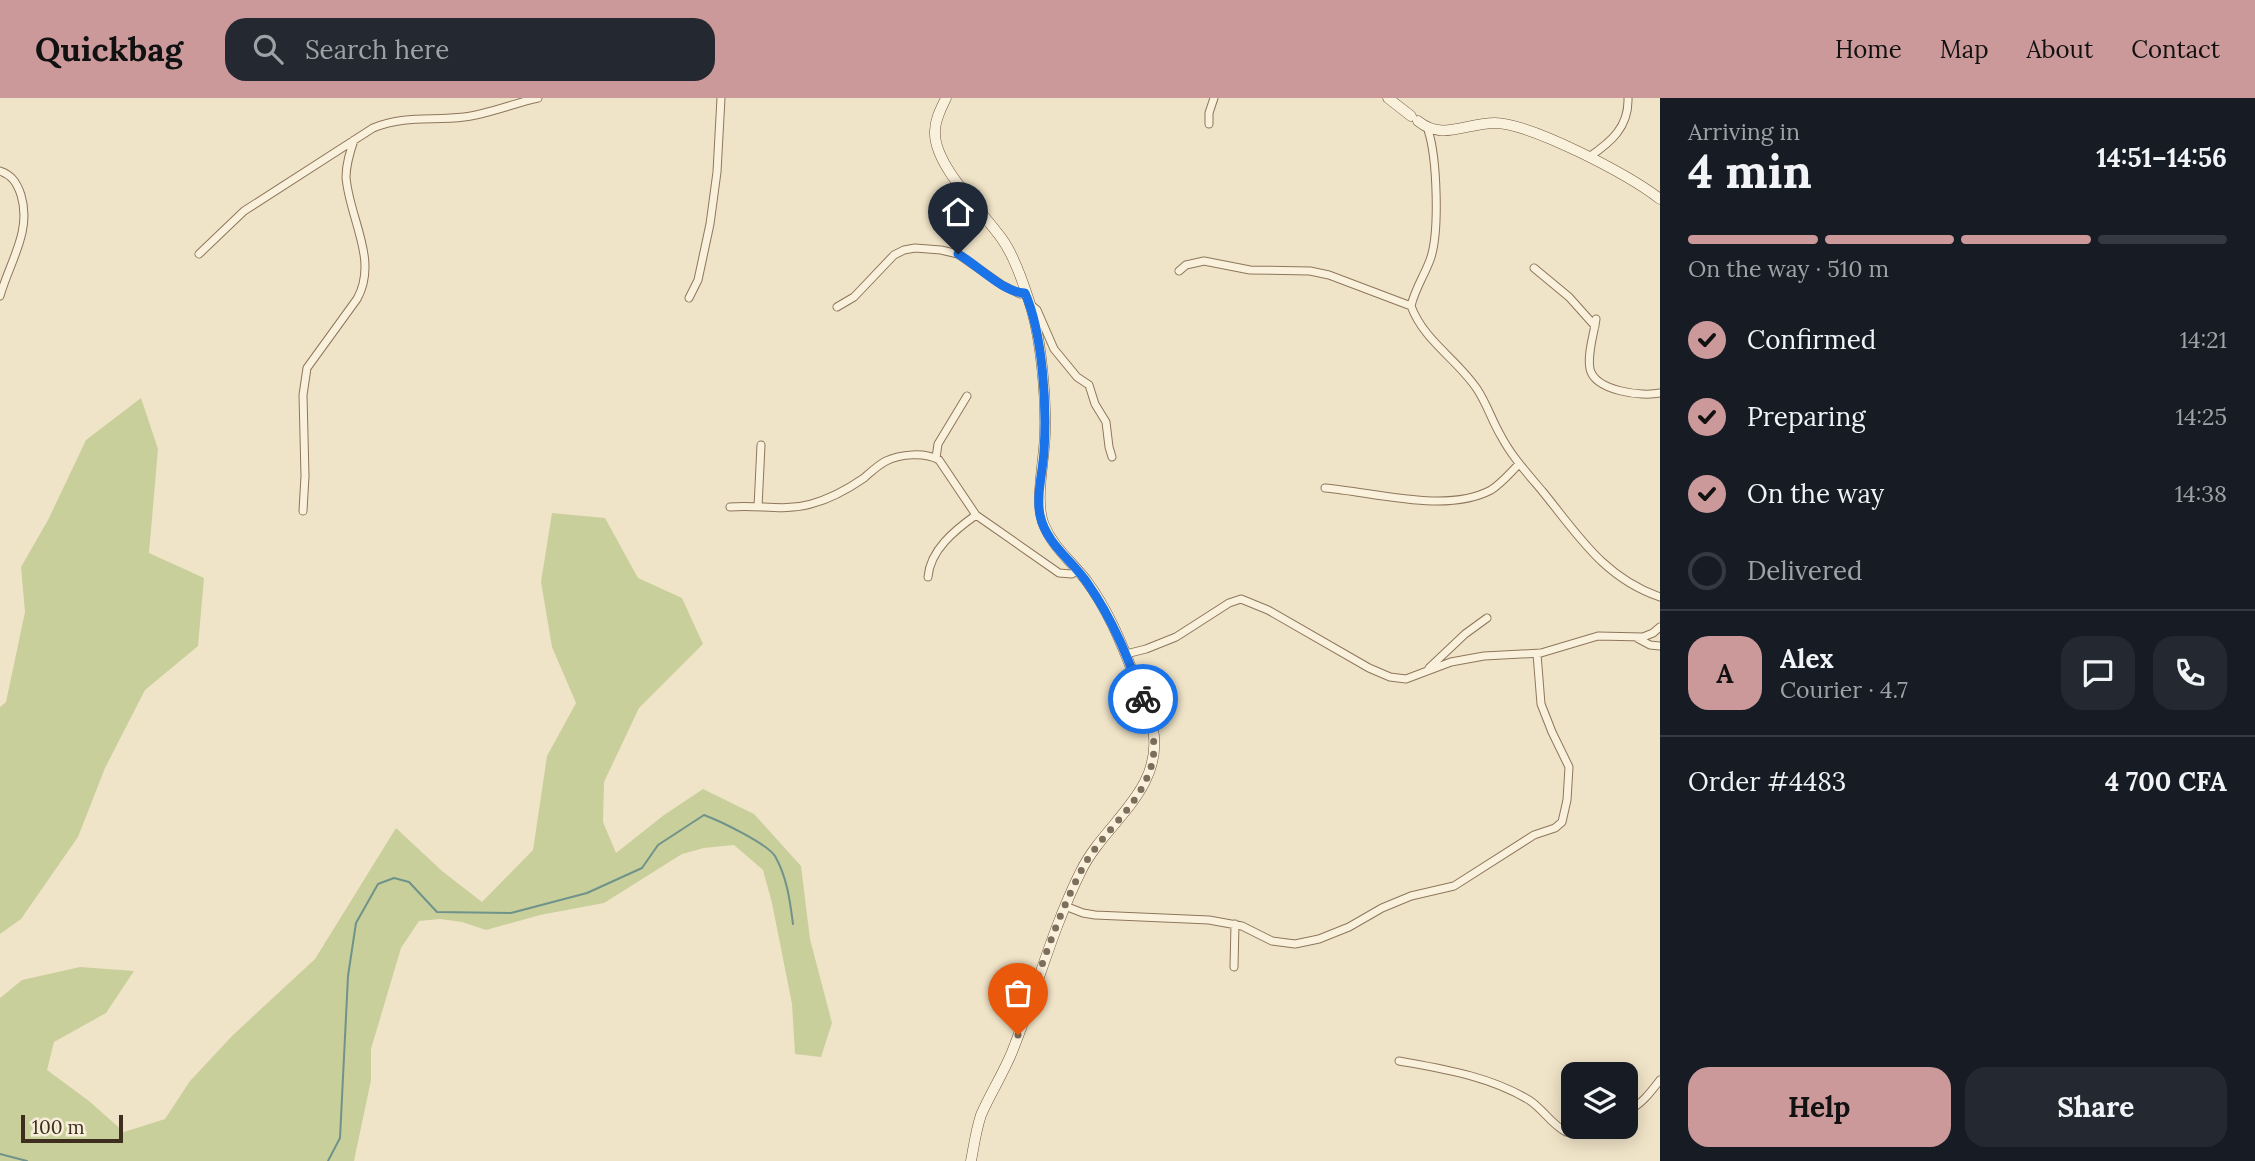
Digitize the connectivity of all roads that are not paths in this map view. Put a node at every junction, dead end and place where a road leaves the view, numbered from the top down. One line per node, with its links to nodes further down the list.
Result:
1 (538, 98): 9 (street)
2 (721, 98): 18 (street)
3 (946, 98): 16 (street)
4 (1213, 98): 7 (street)
5 (1388, 98): 8 (street)
6 (1628, 98): 10 (street)
7 (1209, 124)
8 (1428, 130): 10 (street); 20 (street)
9 (354, 140): 13 (street); 31 (street)
10 (1589, 157): 12 (street)
11 (0, 172): 17 (street)
12 (1660, 199)
13 (199, 254)
14 (1534, 268): 22 (street)
15 (1179, 271): 20 (street)
16 (1022, 285): 19 (street); 21 (street)
17 (0, 296)
18 (689, 298)
19 (1030, 304): 25 (street); 33 (street)
20 (1411, 306): 27 (street)
21 (837, 307)
22 (1660, 393)
23 (967, 396): 26 (street)
24 (761, 445): 30 (street)
25 (1112, 457)
26 (936, 458): 30 (street); 32 (street)
27 (1519, 464): 28 (street); 35 (street)
28 (1325, 488)
29 (730, 506): 30 (street)
30 (758, 507)
31 (303, 511)
32 (976, 515): 33 (street); 34 (street)
33 (1077, 570): 40 (street)
34 (928, 577)
35 (1660, 597)
36 (1487, 618): 42 (street)
37 (1660, 627): 38 (street)
38 (1636, 638): 39 (street); 41 (street)
39 (1660, 646)
40 (1126, 654): 42 (street); 43 (street)
41 (1537, 654): 42 (street); 44 (street)
42 (1422, 674)
43 (1065, 906): 44 (street); 50 (street)
44 (1235, 924): 45 (street)
45 (1234, 967)
46 (1399, 1061): 49 (street)
47 (1660, 1080): 48 (street)
48 (1638, 1105)
49 (1561, 1130)
50 (971, 1161)

